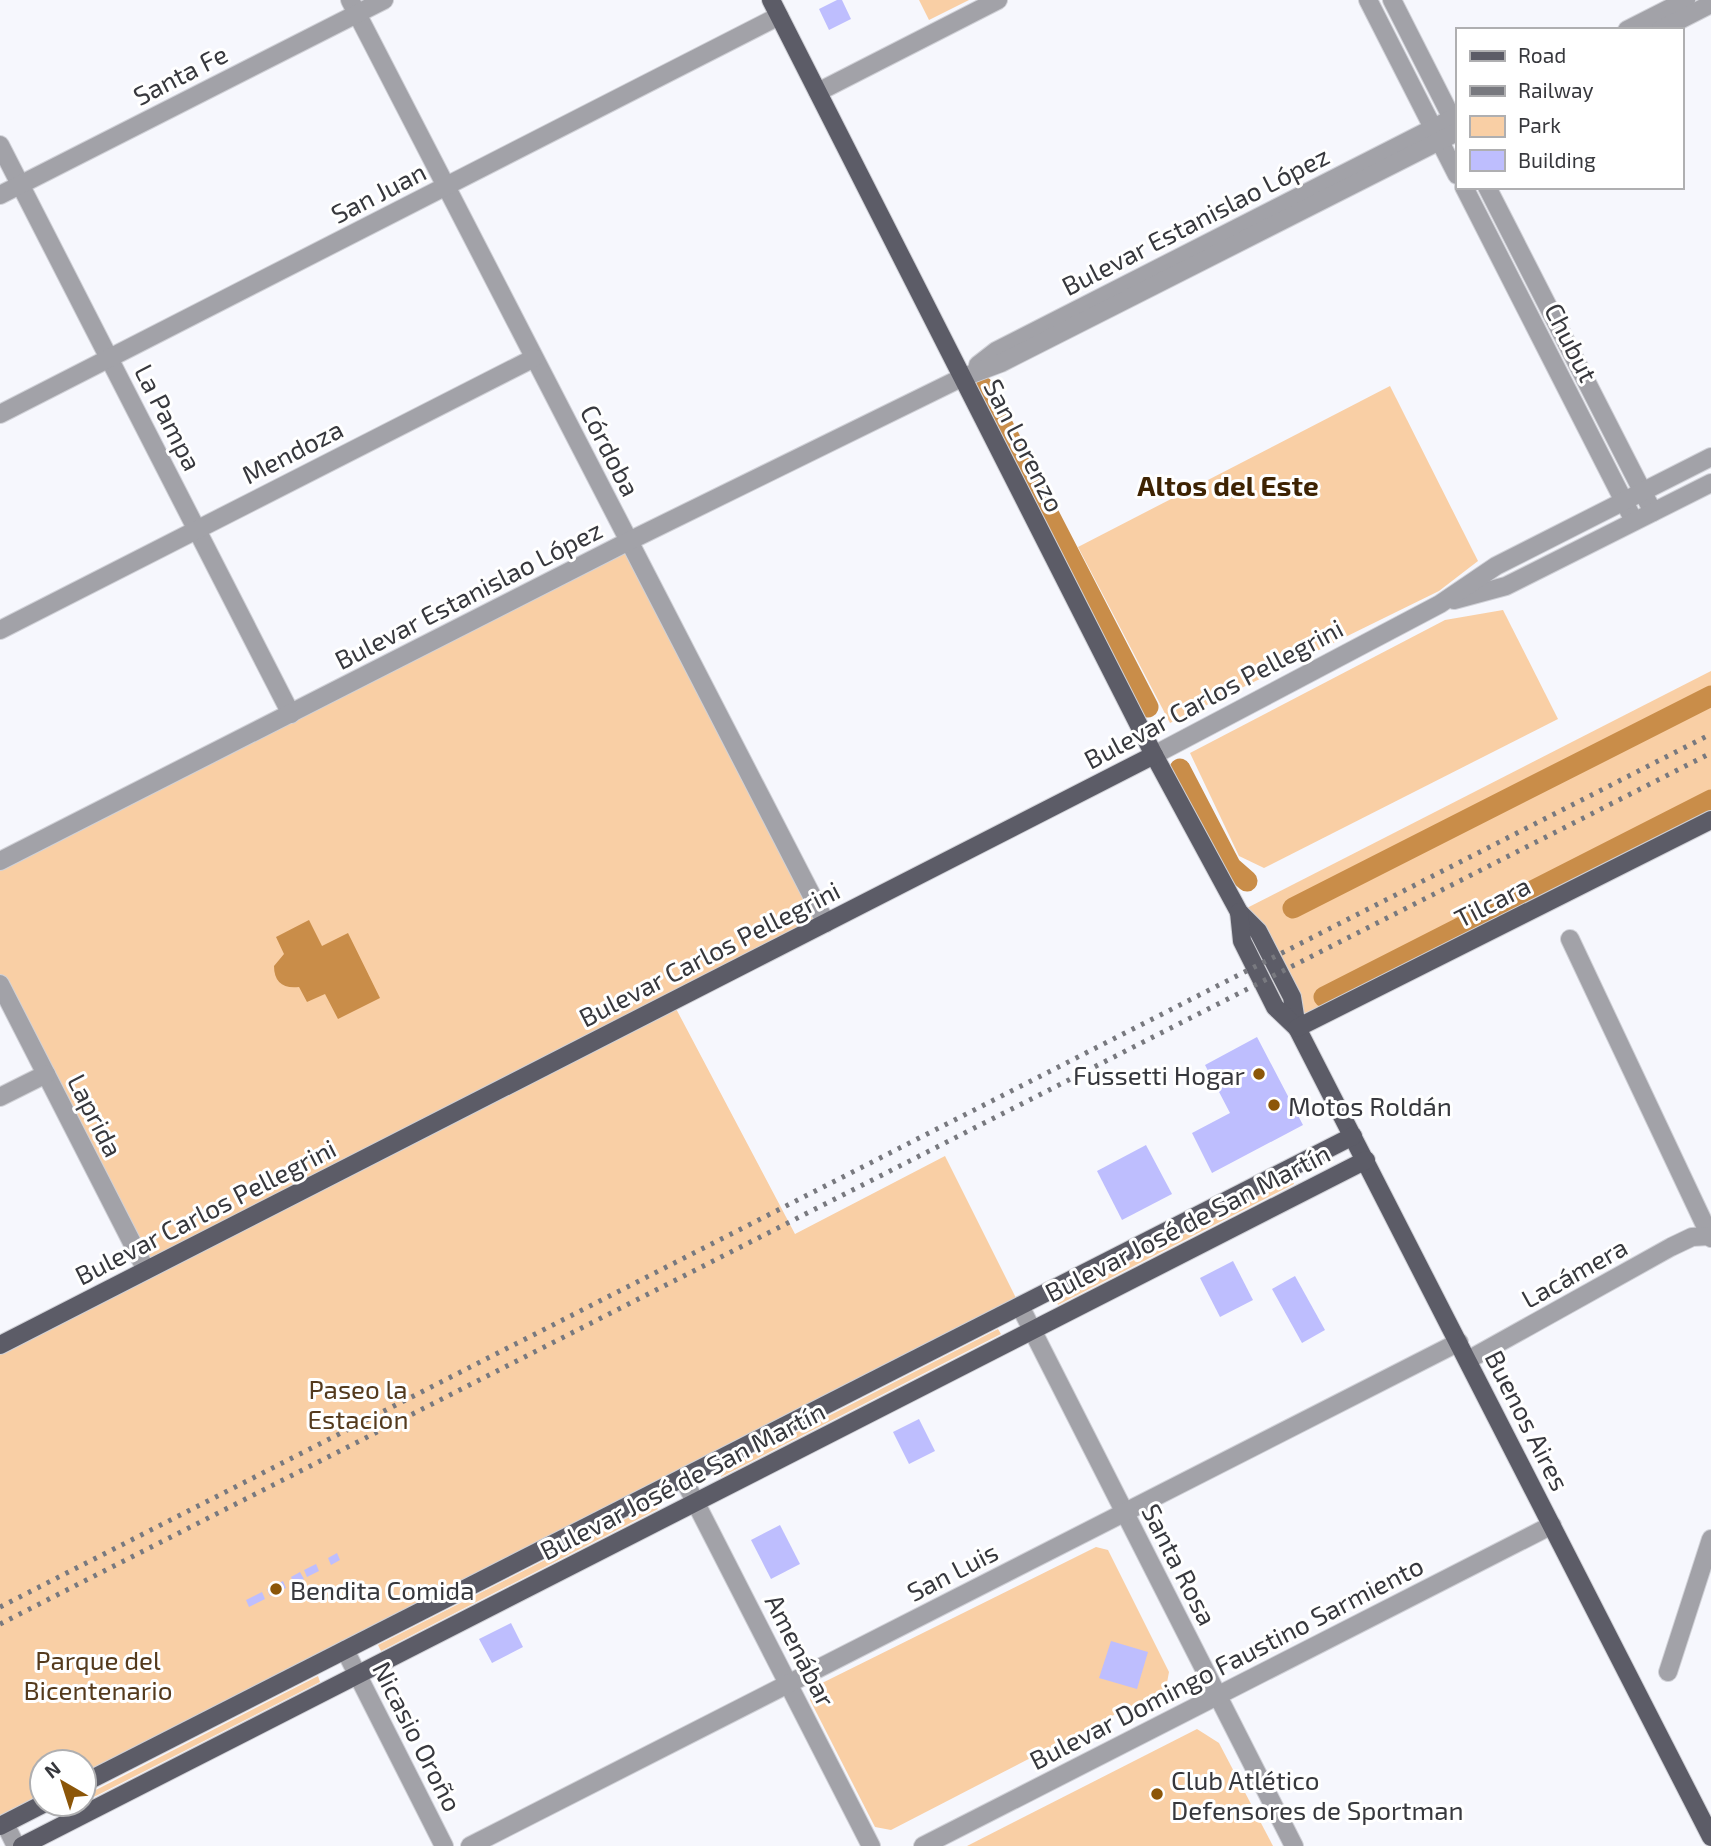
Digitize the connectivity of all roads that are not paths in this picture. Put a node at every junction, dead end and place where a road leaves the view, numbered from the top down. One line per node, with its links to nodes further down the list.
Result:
1 (384, 0): 7 (street, Santa Fe)
2 (998, 0): 11 (street)
3 (1368, 0): 13 (street)
4 (1392, 0): 12 (street)
5 (1686, 0): 9 (street)
6 (1711, 4): 10 (street)
7 (354, 7): 16 (street, Santa Fe); 17 (street, Córdoba)
8 (775, 8): 11 (main road, San Lorenzo); 17 (street, San Juan)
9 (1632, 28)
10 (1664, 28)
11 (818, 92): 23 (main road, San Lorenzo)
12 (1456, 124): 13 (street, Bulevar Estanislao López)
13 (1437, 135): 15 (street); 23 (street, Bulevar Estanislao López)
14 (0, 145): 16 (street, La Pampa)
15 (1456, 173)
16 (20, 184): 20 (street, Santa Fe); 21 (street, La Pampa)
17 (445, 187): 21 (street, San Juan); 22 (street, Córdoba)
18 (1465, 189): 28 (street, Chubut)
19 (1488, 189): 27 (street, Chubut)
20 (0, 195)
21 (109, 358): 24 (street, San Juan); 31 (street, La Pampa)
22 (534, 358): 31 (street, Mendoza); 32 (street, Córdoba)
23 (961, 378): 32 (street, Bulevar Estanislao López); 38 (main road, San Lorenzo)
24 (0, 414)
25 (1711, 457): 27 (street, Bulevar Carlos Pellegrini)
26 (1711, 483): 29 (street, Bulevar Carlos Pellegrini)
27 (1643, 492): 28 (street, Bulevar Carlos Pellegrini); 29 (street, Chubut)
28 (1624, 501): 30 (street, Chubut); 33 (street, Bulevar Carlos Pellegrini)
29 (1653, 512): 30 (street, Bulevar Carlos Pellegrini)
30 (1634, 522): 34 (street, Bulevar Carlos Pellegrini)
31 (197, 530): 36 (street, Mendoza); 37 (street, La Pampa)
32 (629, 541): 37 (street, Bulevar Estanislao López); 42 (street, Córdoba)
33 (1496, 566): 34 (street); 35 (street, Bulevar Carlos Pellegrini)
34 (1506, 586): 35 (street, Bulevar Carlos Pellegrini)
35 (1440, 604): 38 (street, Bulevar Carlos Pellegrini)
36 (0, 630)
37 (290, 714): 40 (street, Bulevar Estanislao López)
38 (1154, 755): 41 (main road, San Lorenzo); 42 (main road, Bulevar Carlos Pellegrini)
39 (1711, 820): 47 (main road, Tilcara)
40 (0, 862)
41 (1239, 912): 44 (main road, San Lorenzo); 45 (main road, San Lorenzo)
42 (827, 923): 53 (main road, Bulevar Carlos Pellegrini)
43 (1570, 939): 52 (street)
44 (1271, 957): 47 (main road, Buenos Aires)
45 (1255, 966): 47 (main road, Buenos Aires)
46 (0, 984): 48 (street, Laprida)
47 (1297, 1028): 50 (main road, Buenos Aires)
48 (46, 1074): 49 (street); 53 (street, Laprida)
49 (0, 1097)
50 (1353, 1136): 51 (main road, Buenos Aires); 54 (main road, Bulevar José de San Martín)
51 (1366, 1160): 55 (main road, Bulevar José de San Martín); 56 (main road, Buenos Aires)
52 (1710, 1237): 58 (street, Lacámera)
53 (146, 1270): 57 (main road, Bulevar Carlos Pellegrini)
54 (1020, 1306): 55 (street, Santa Rosa); 59 (main road, Bulevar José de San Martín)
55 (1032, 1330): 60 (main road, Bulevar José de San Martín); 61 (street, Santa Rosa)
56 (1459, 1342): 58 (main road, Buenos Aires); 61 (street, San Luis)
57 (0, 1345)
58 (1468, 1360): 62 (main road, Buenos Aires)
59 (683, 1478): 60 (street, Amenábar); 64 (main road, Bulevar José de San Martín)
60 (695, 1502): 66 (main road, Bulevar José de San Martín); 67 (street, Amenábar)
61 (1125, 1512): 67 (street, San Luis); 68 (street, Santa Rosa)
62 (1552, 1525): 68 (street, Bulevar Domingo Faustino Sarmiento); 72 (main road, Buenos Aires)
63 (1711, 1539): 65 (street)
64 (345, 1650): 66 (street, Nicasio Oroño); 69 (main road, Bulevar José de San Martín)
65 (1668, 1672)
66 (357, 1675): 74 (main road, Bulevar José de San Martín); 75 (street, Nicasio Oroño)
67 (789, 1684): 76 (street, San Luis); 77 (street, Amenábar)
68 (1218, 1696): 78 (street, Bulevar Domingo Faustino Sarmiento); 79 (street, Santa Rosa)
69 (98, 1776)
70 (28, 1812): 71 (main road)
71 (2, 1825): 73 (street)
72 (1711, 1837)
73 (16, 1846)
74 (22, 1846)
75 (444, 1846)
76 (470, 1846)
77 (871, 1846)
78 (923, 1846)
79 (1294, 1846)

